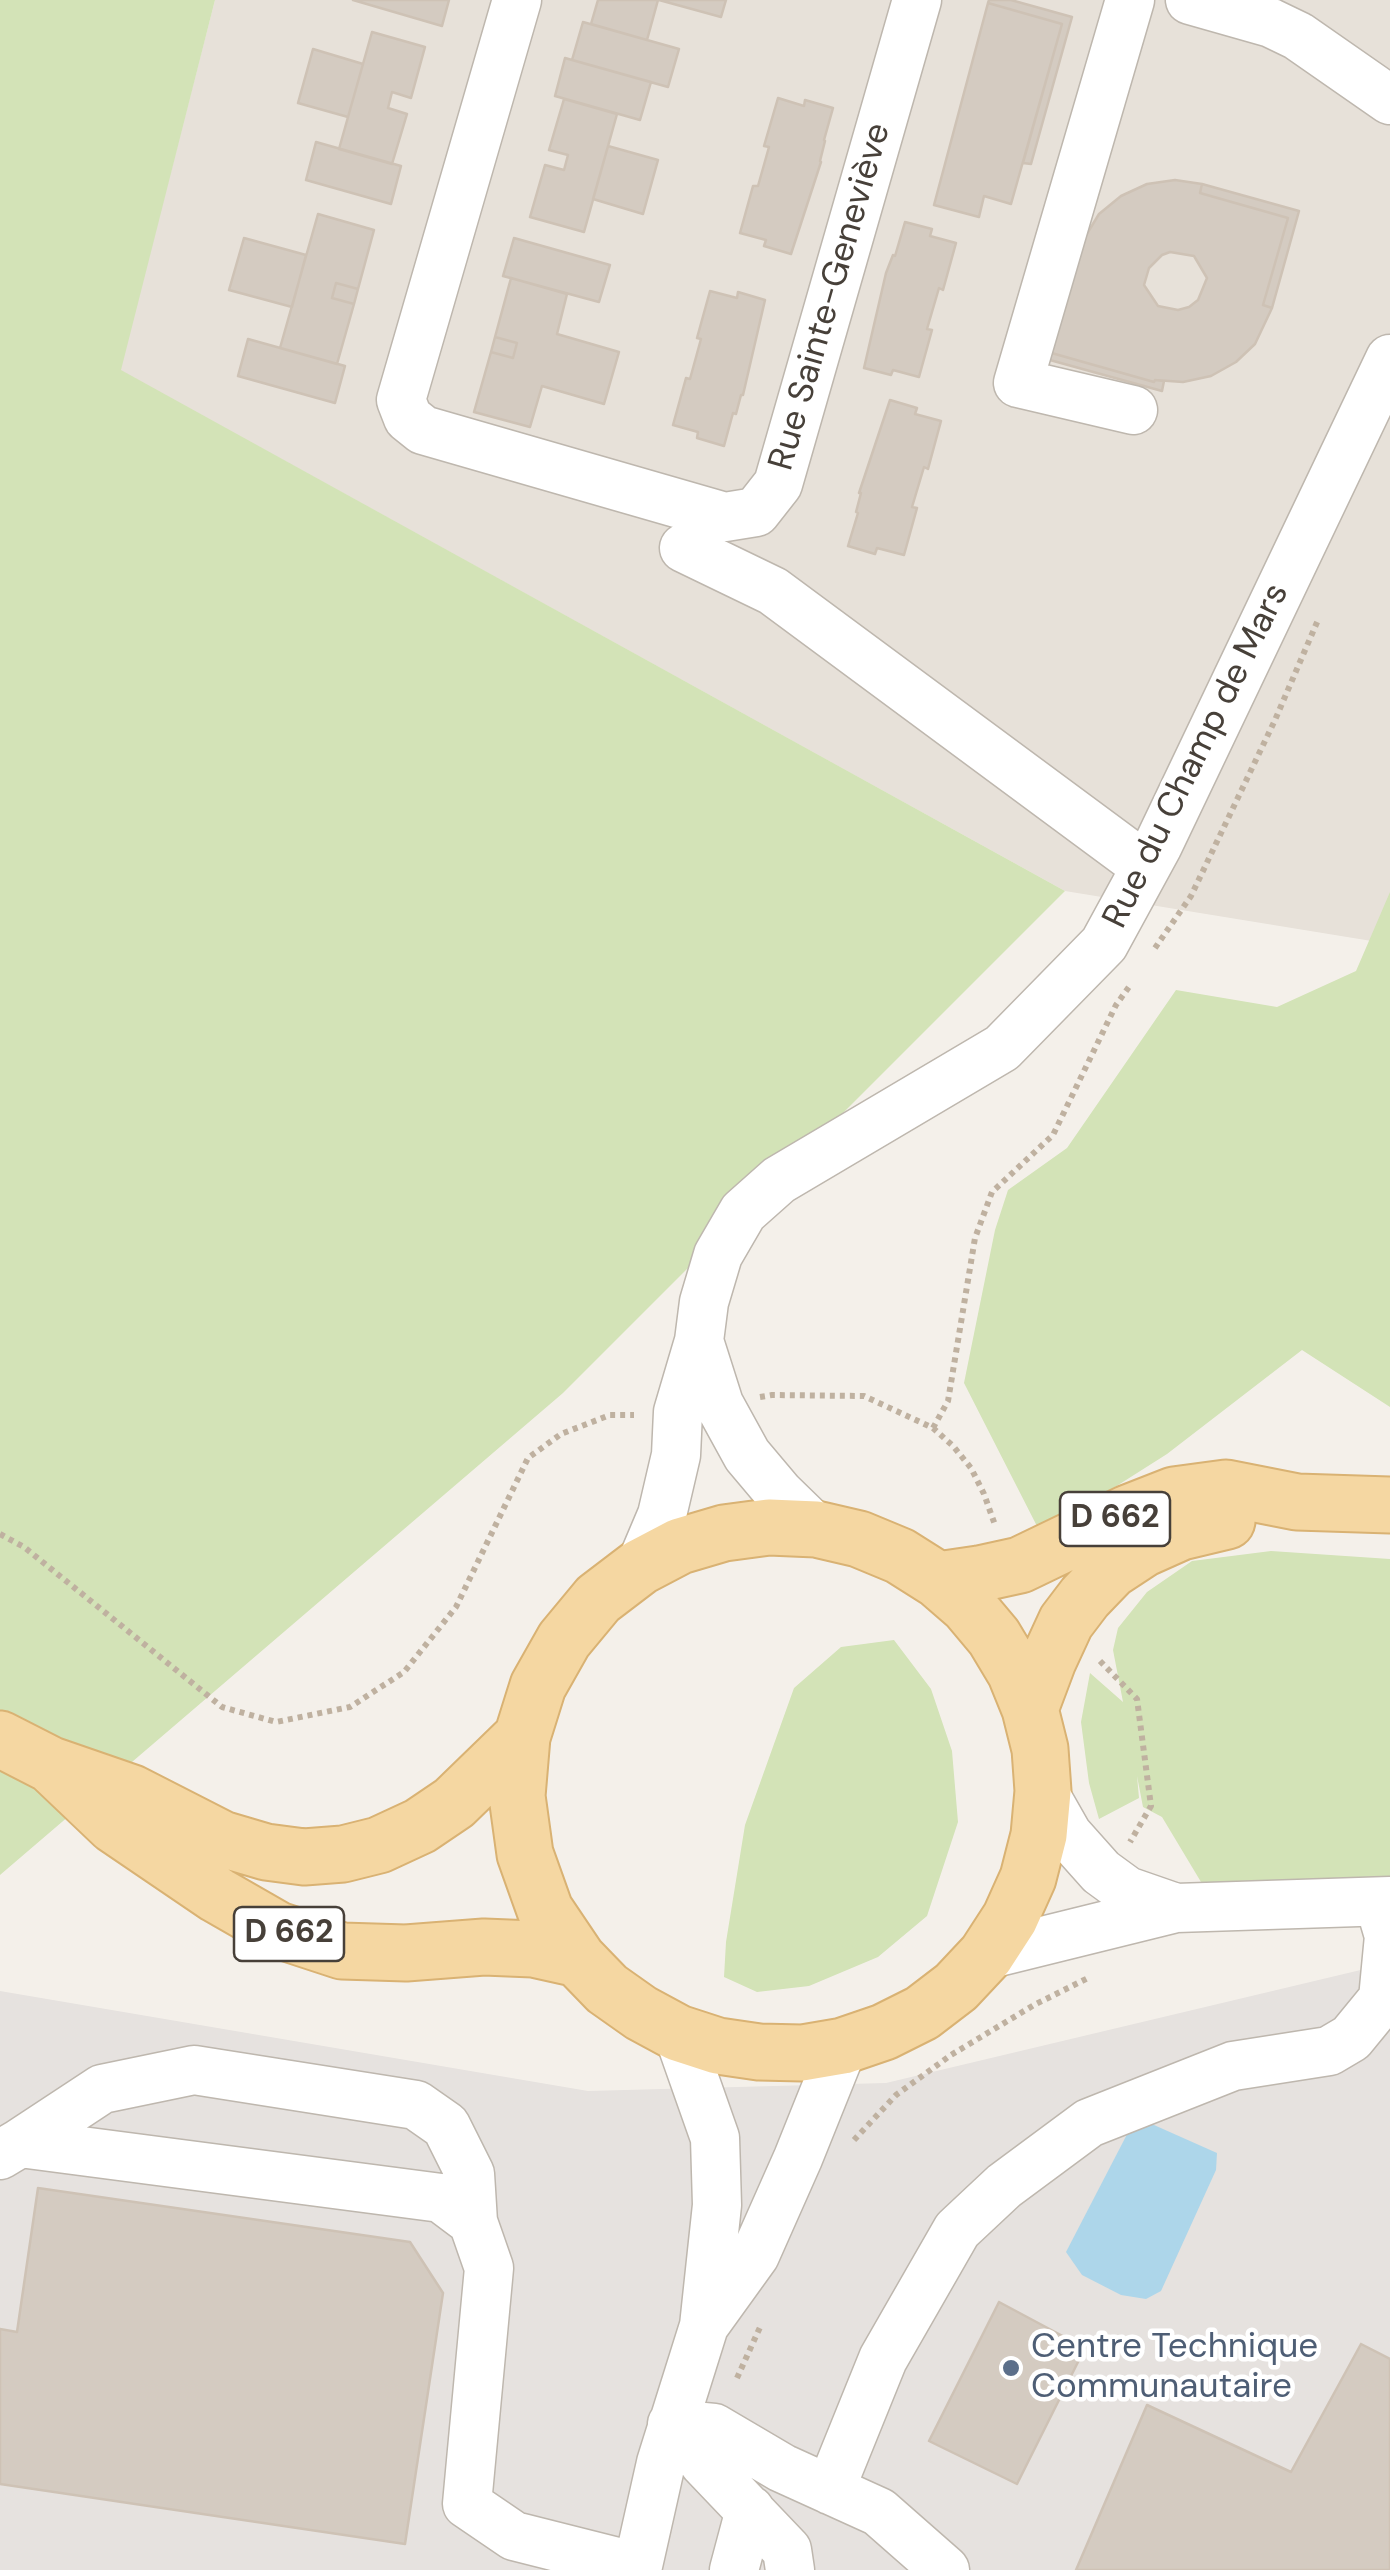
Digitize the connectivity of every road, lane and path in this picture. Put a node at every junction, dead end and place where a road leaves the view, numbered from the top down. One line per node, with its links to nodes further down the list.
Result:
1 (517, 0): 2 (street, Rue Sainte-Geneviève)
2 (918, 0)
3 (1130, 0): 7 (street)
4 (1190, 0): 5 (street)
5 (1390, 100)
6 (1387, 373): 9 (street, Rue du Champ de Mars)
7 (1132, 410)
8 (684, 548): 9 (street)
9 (1146, 867): 10 (street, Rue du Champ de Mars)
10 (699, 1408): 11 (path); 14 (street, Rue du Champ de Mars); 15 (path); 16 (street, Rue du Champ de Mars)
11 (933, 1428)
12 (1297, 1502): 13 (main road, D 662); 17 (main road, D 662); 18 (main road, D 662)
13 (1390, 1505)
14 (816, 1529): 16 (main road); 17 (main road)
15 (0, 1534)
16 (640, 1567): 19 (main road)
17 (938, 1580): 18 (main road)
18 (1030, 1710): 22 (main road)
19 (522, 1736): 21 (main road, D 662); 26 (main road)
20 (0, 1739): 21 (main road, D 662)
21 (51, 1765): 26 (main road, D 662)
22 (1043, 1790): 23 (street); 25 (main road)
23 (1176, 1908): 24 (street); 25 (street)
24 (1387, 1919): 33 (street)
25 (986, 1955): 28 (main road)
26 (578, 1959): 27 (main road)
27 (678, 2033): 28 (main road); 31 (street)
28 (843, 2046): 31 (street)
29 (10, 2149): 30 (street); 30 (street)
30 (473, 2222): 35 (street)
31 (704, 2326): 32 (street)
32 (672, 2424): 33 (street); 34 (street); 35 (street)
33 (830, 2490): 37 (street)
34 (769, 2546): 36 (street)
35 (637, 2568)
36 (734, 2570)
37 (945, 2570)

